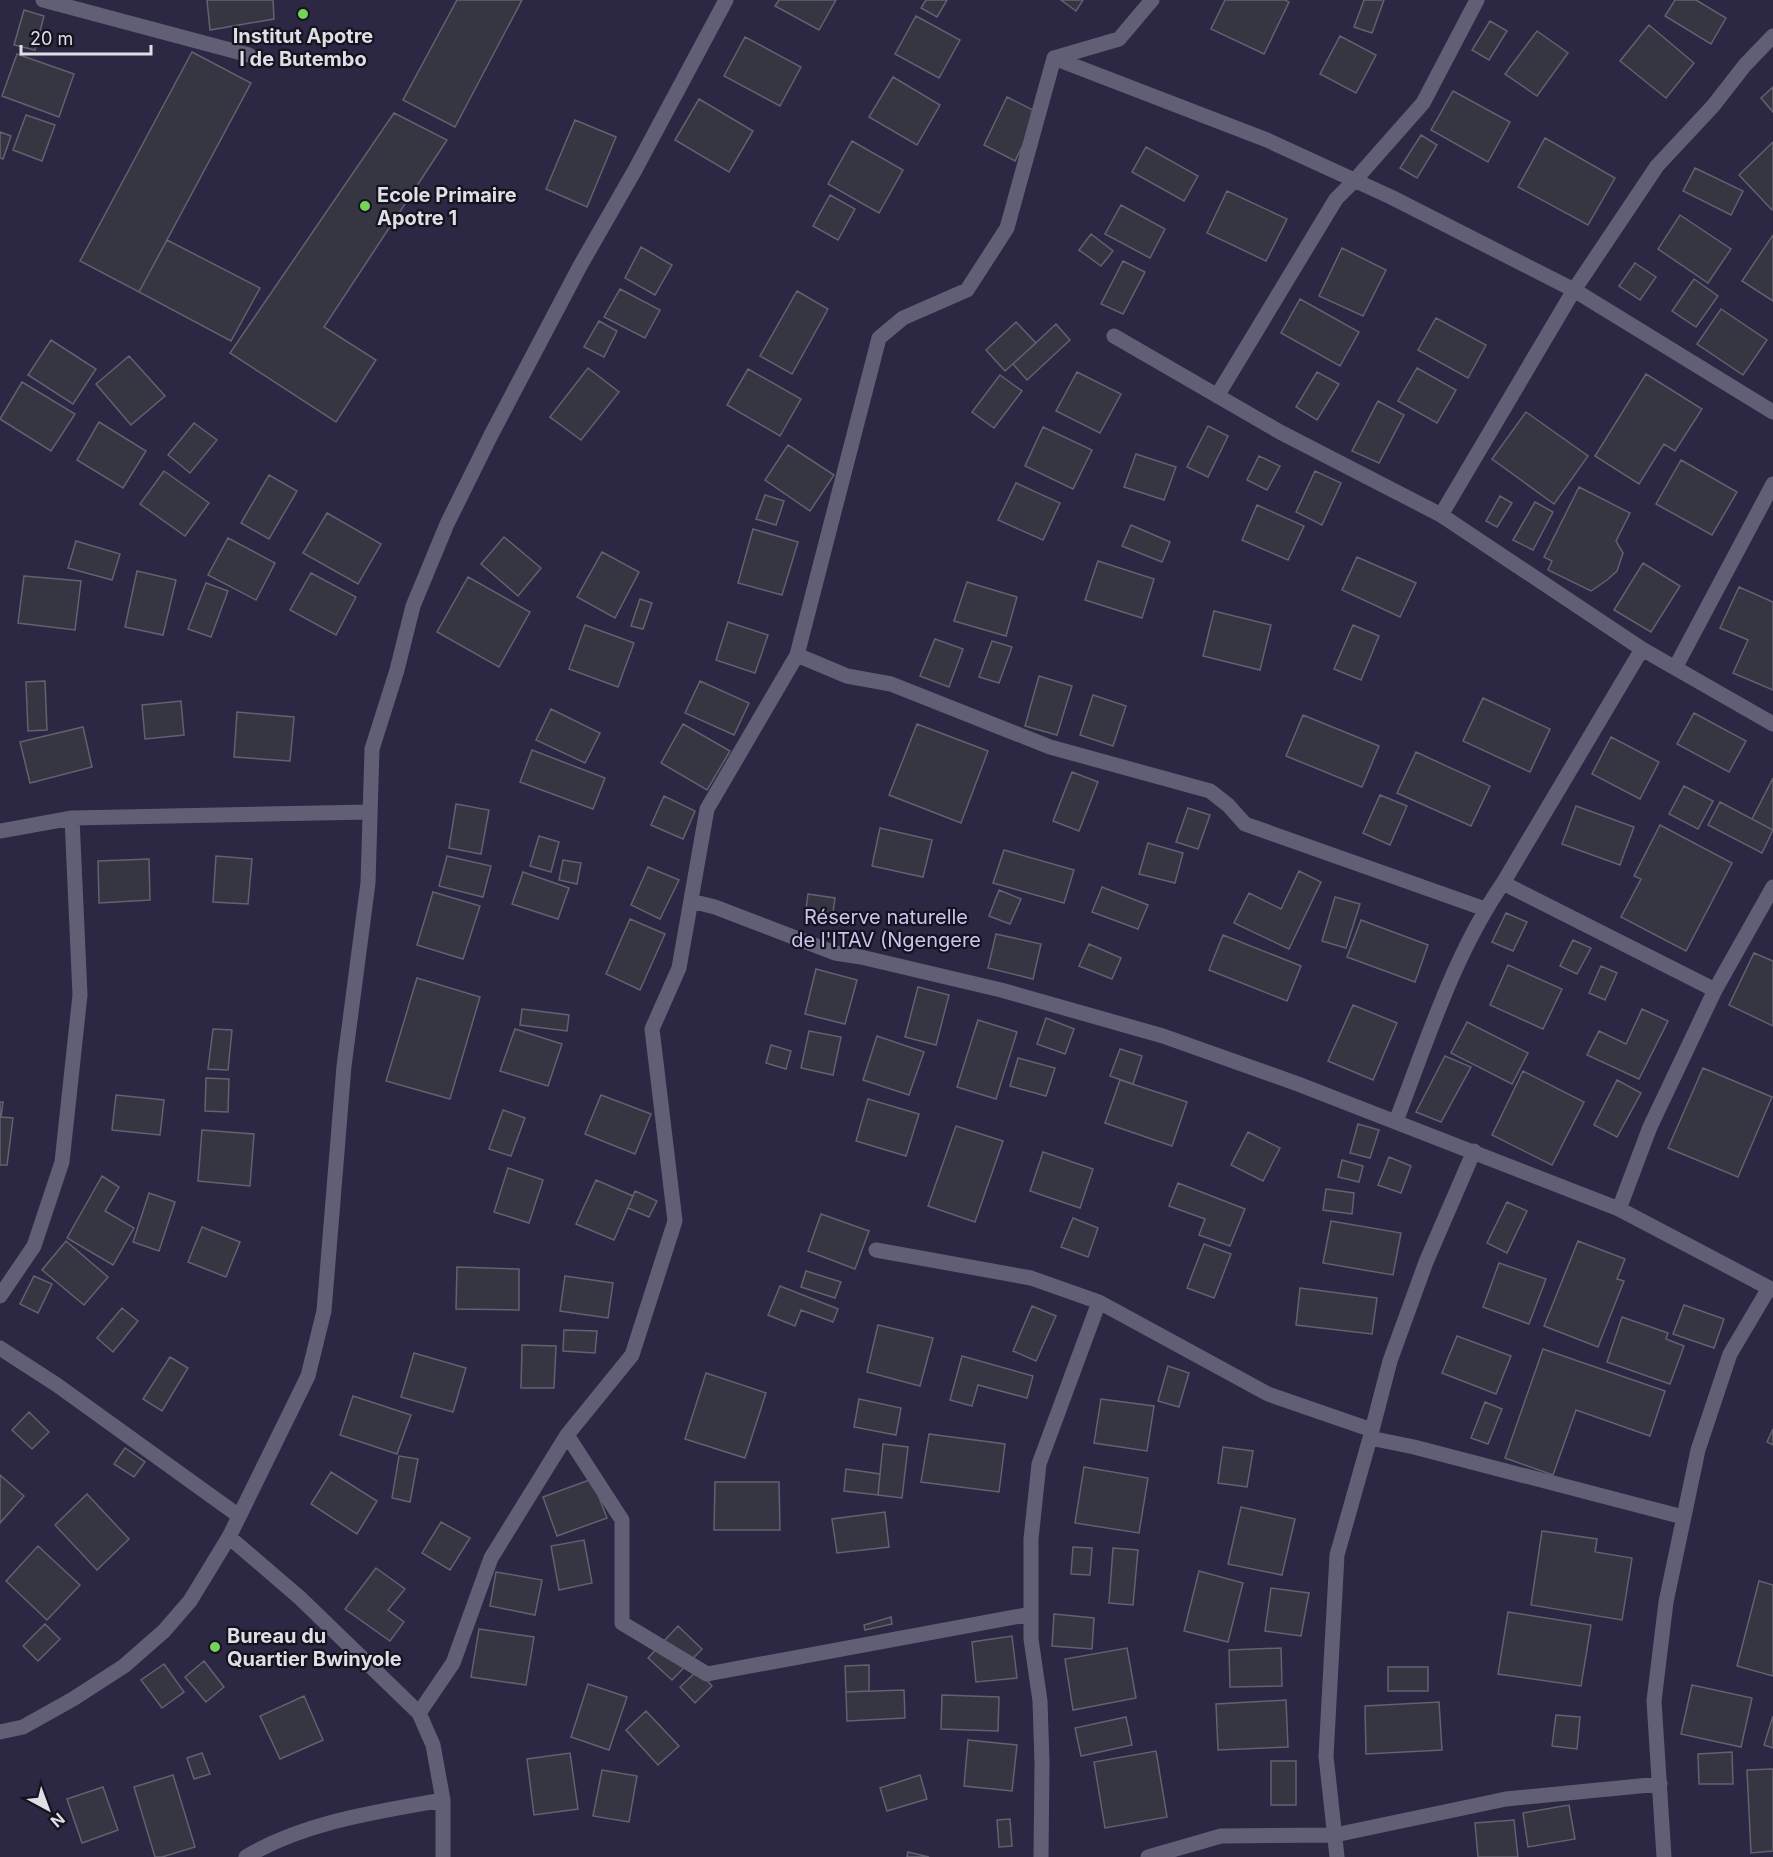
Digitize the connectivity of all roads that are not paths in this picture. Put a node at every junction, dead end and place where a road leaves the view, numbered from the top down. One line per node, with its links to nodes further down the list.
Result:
1 (43, 0): 6 (street)
2 (726, 0): 19 (street)
3 (1152, 0): 7 (street)
4 (1478, 0): 8 (street)
5 (1773, 36): 9 (street)
6 (249, 55)
7 (1054, 58): 8 (street); 16 (street)
8 (1355, 180): 9 (street); 11 (street)
9 (1574, 290): 12 (street); 14 (street)
10 (1114, 336): 11 (street)
11 (1217, 396): 14 (street)
12 (1773, 412)
13 (1773, 484): 17 (street)
14 (1441, 515): 15 (street)
15 (1642, 649): 17 (street); 22 (street)
16 (797, 655): 24 (street); 25 (street)
17 (1675, 668): 18 (street)
18 (1773, 724)
19 (370, 812): 20 (street); 37 (street)
20 (72, 818): 21 (street); 32 (street)
21 (0, 831)
22 (1503, 883): 25 (street); 26 (street)
23 (1773, 887): 26 (street)
24 (691, 901): 27 (street); 36 (street)
25 (1485, 909): 27 (street)
26 (1715, 990): 29 (street)
27 (1396, 1121): 28 (street)
28 (1474, 1151): 29 (street); 35 (street)
29 (1619, 1209): 31 (street)
30 (876, 1250): 33 (street)
31 (1771, 1289): 38 (street)
32 (0, 1296)
33 (1099, 1302): 35 (street); 40 (street)
34 (0, 1348): 37 (street)
35 (1371, 1434): 38 (street); 45 (street)
36 (567, 1435): 40 (street); 41 (street)
37 (239, 1516): 39 (street)
38 (1683, 1517): 43 (street)
39 (229, 1537): 41 (street); 42 (street)
40 (1031, 1614): 48 (street)
41 (419, 1713): 44 (street)
42 (0, 1732)
43 (1660, 1784): 45 (street); 51 (street)
44 (443, 1800): 46 (street); 47 (street)
45 (1335, 1835): 49 (street); 50 (street)
46 (246, 1857)
47 (443, 1857)
48 (1041, 1857)
49 (1148, 1857)
50 (1337, 1857)
51 (1664, 1857)

